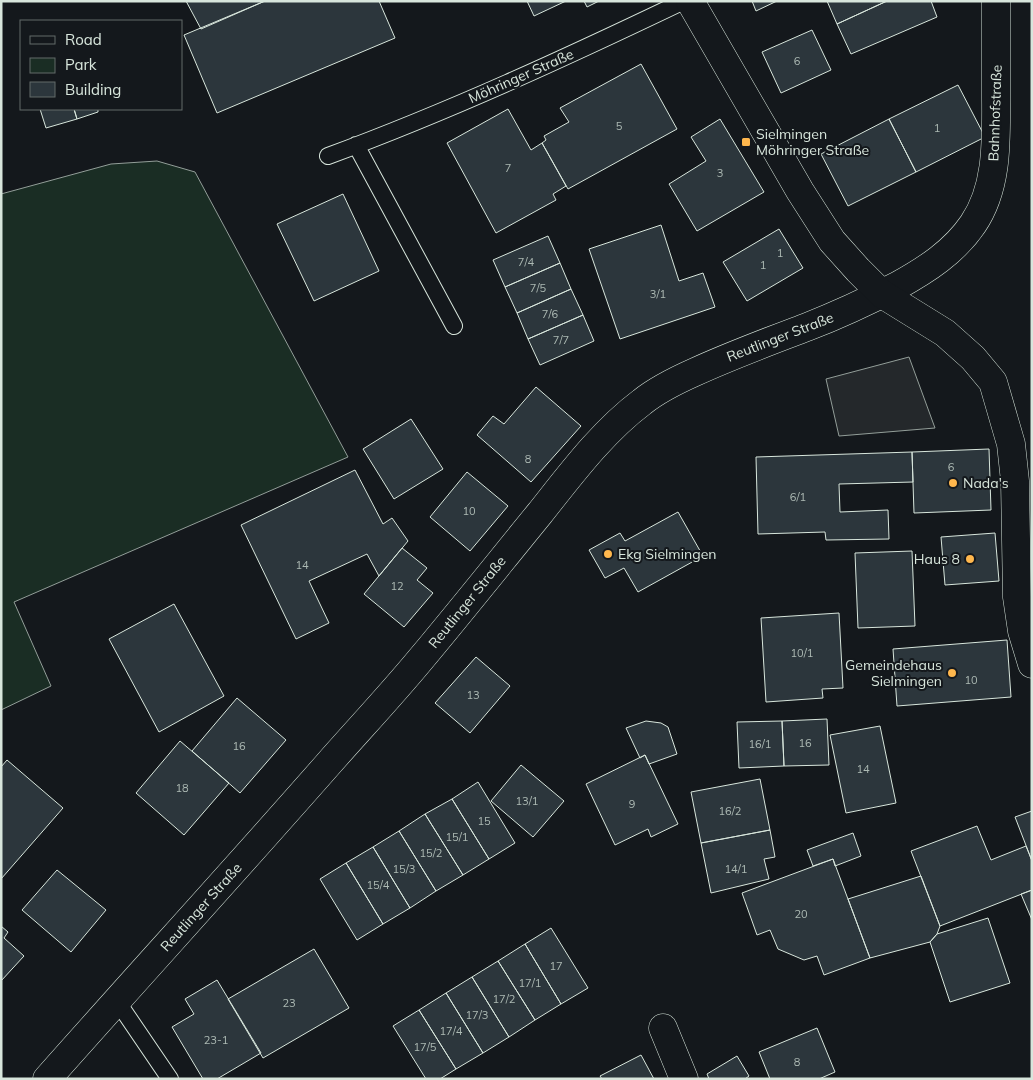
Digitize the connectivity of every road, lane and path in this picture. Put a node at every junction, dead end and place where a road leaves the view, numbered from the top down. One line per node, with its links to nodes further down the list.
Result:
1 (684, 1): 4 (lane, Möhringer Straße)
2 (690, 1): 6 (street)
3 (996, 1): 6 (street, Bahnhofstraße)
4 (356, 145): 5 (lane, Möhringer Straße); 7 (lane)
5 (328, 156)
6 (882, 294): 8 (street); 10 (street, Reutlinger Straße)
7 (454, 326)
8 (1023, 523): 9 (street)
9 (1032, 664)
10 (117, 1000): 12 (street, Reutlinger Straße); 13 (lane)
11 (663, 1028): 14 (street)
12 (47, 1079)
13 (170, 1079)
14 (684, 1079)

